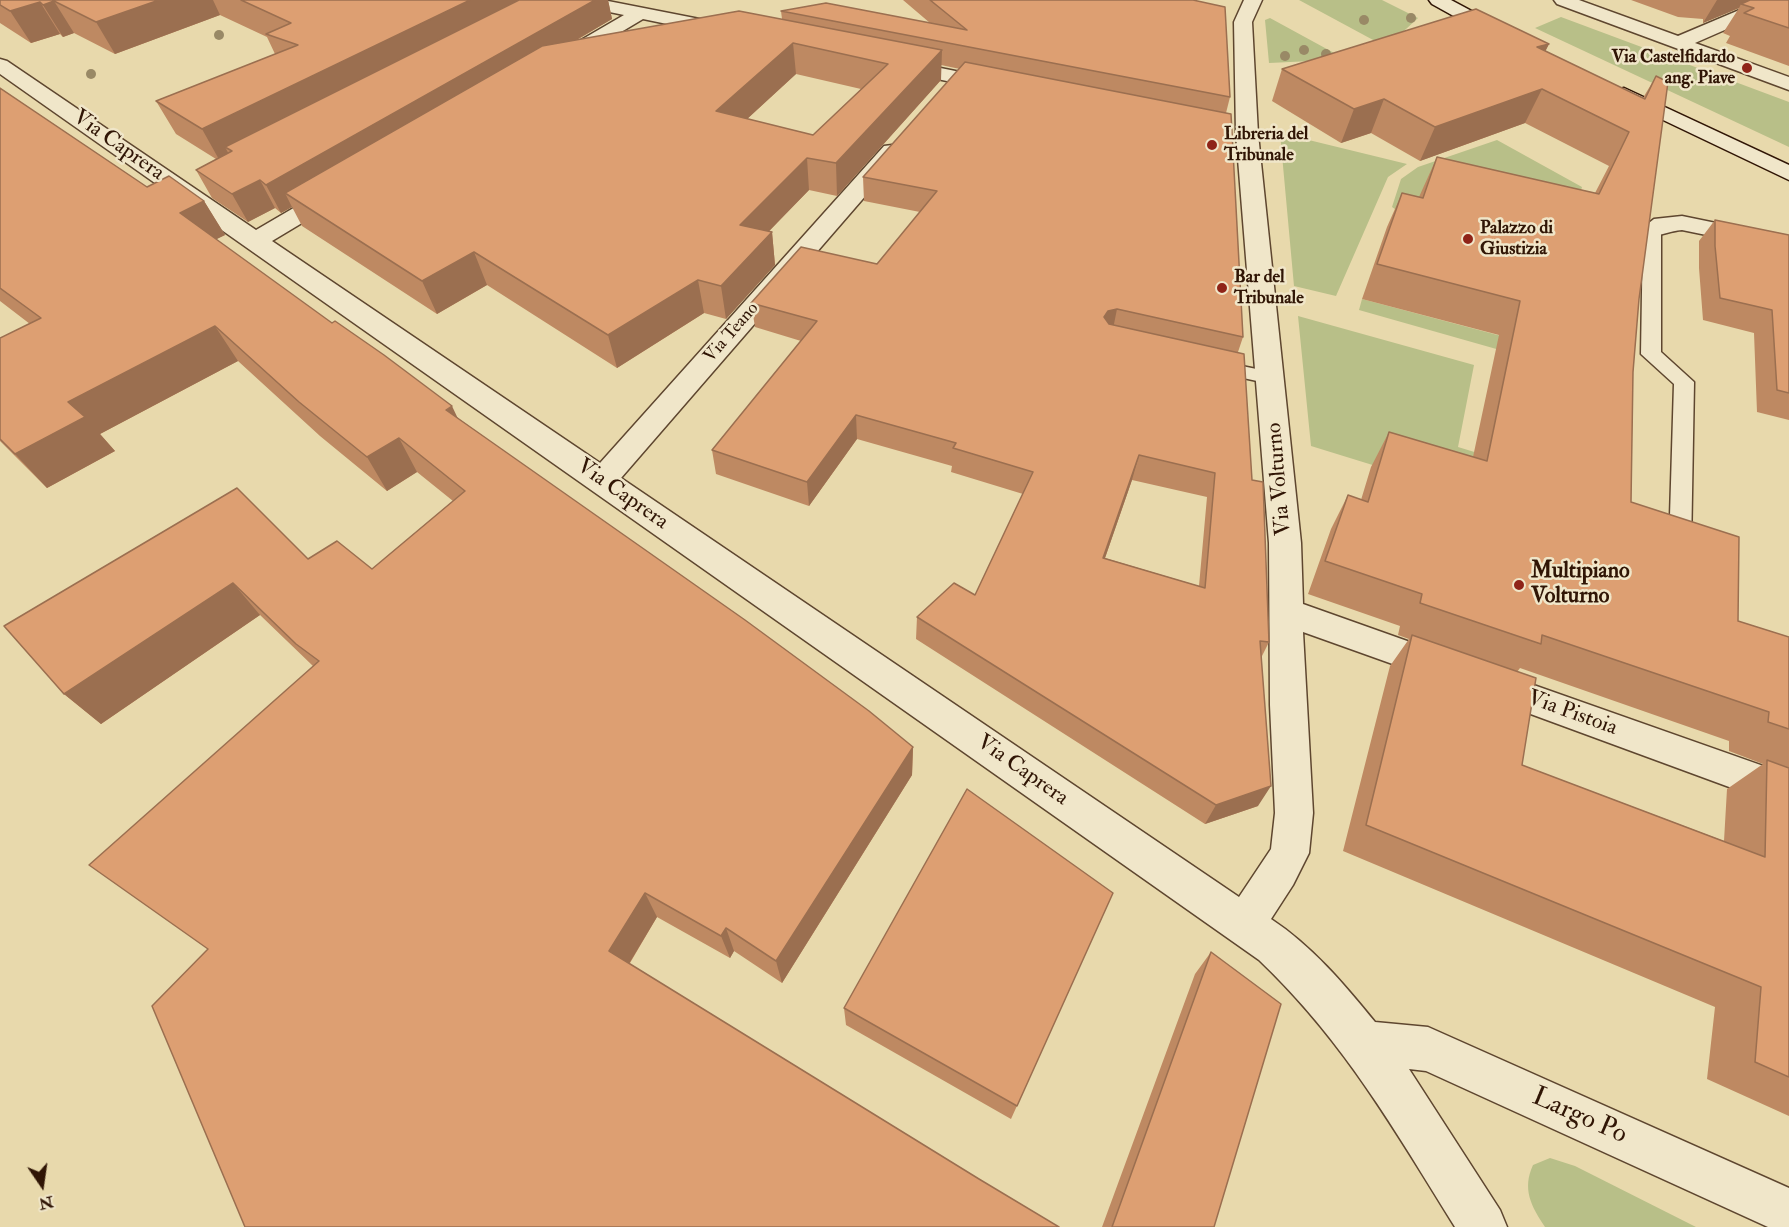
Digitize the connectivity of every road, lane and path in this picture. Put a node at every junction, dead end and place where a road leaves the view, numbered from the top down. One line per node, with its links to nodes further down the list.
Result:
1 (577, 0): 6 (street)
2 (1253, 0): 7 (street)
3 (1563, 0): 9 (street)
4 (1778, 0): 9 (street)
5 (1431, 2): 10 (street)
6 (640, 13): 8 (street); 13 (street)
7 (1233, 14): 24 (street, Via Volturno)
8 (746, 35)
9 (1679, 43): 15 (street)
10 (1521, 44)
11 (875, 61): 16 (street)
12 (0, 65): 21 (street, Via Caprera)
13 (547, 69)
14 (1604, 84): 18 (street)
15 (1789, 84)
16 (1016, 89)
17 (911, 130): 25 (street, Via Teano)
18 (1789, 173)
19 (352, 183): 21 (street)
20 (1652, 231): 22 (street); 26 (lane)
21 (255, 241): 25 (street, Via Caprera)
22 (1789, 245)
23 (1192, 361): 24 (lane)
24 (1271, 378): 27 (street, Via Volturno)
25 (601, 480): 29 (street, Via Caprera)
26 (1680, 549)
27 (1286, 612): 28 (street, Via Pistoia); 29 (street, Via Volturno)
28 (1789, 792)
29 (1244, 924): 30 (street)
30 (1363, 1043): 31 (street, Largo Po); 32 (street)
31 (1789, 1212)
32 (1483, 1227)

